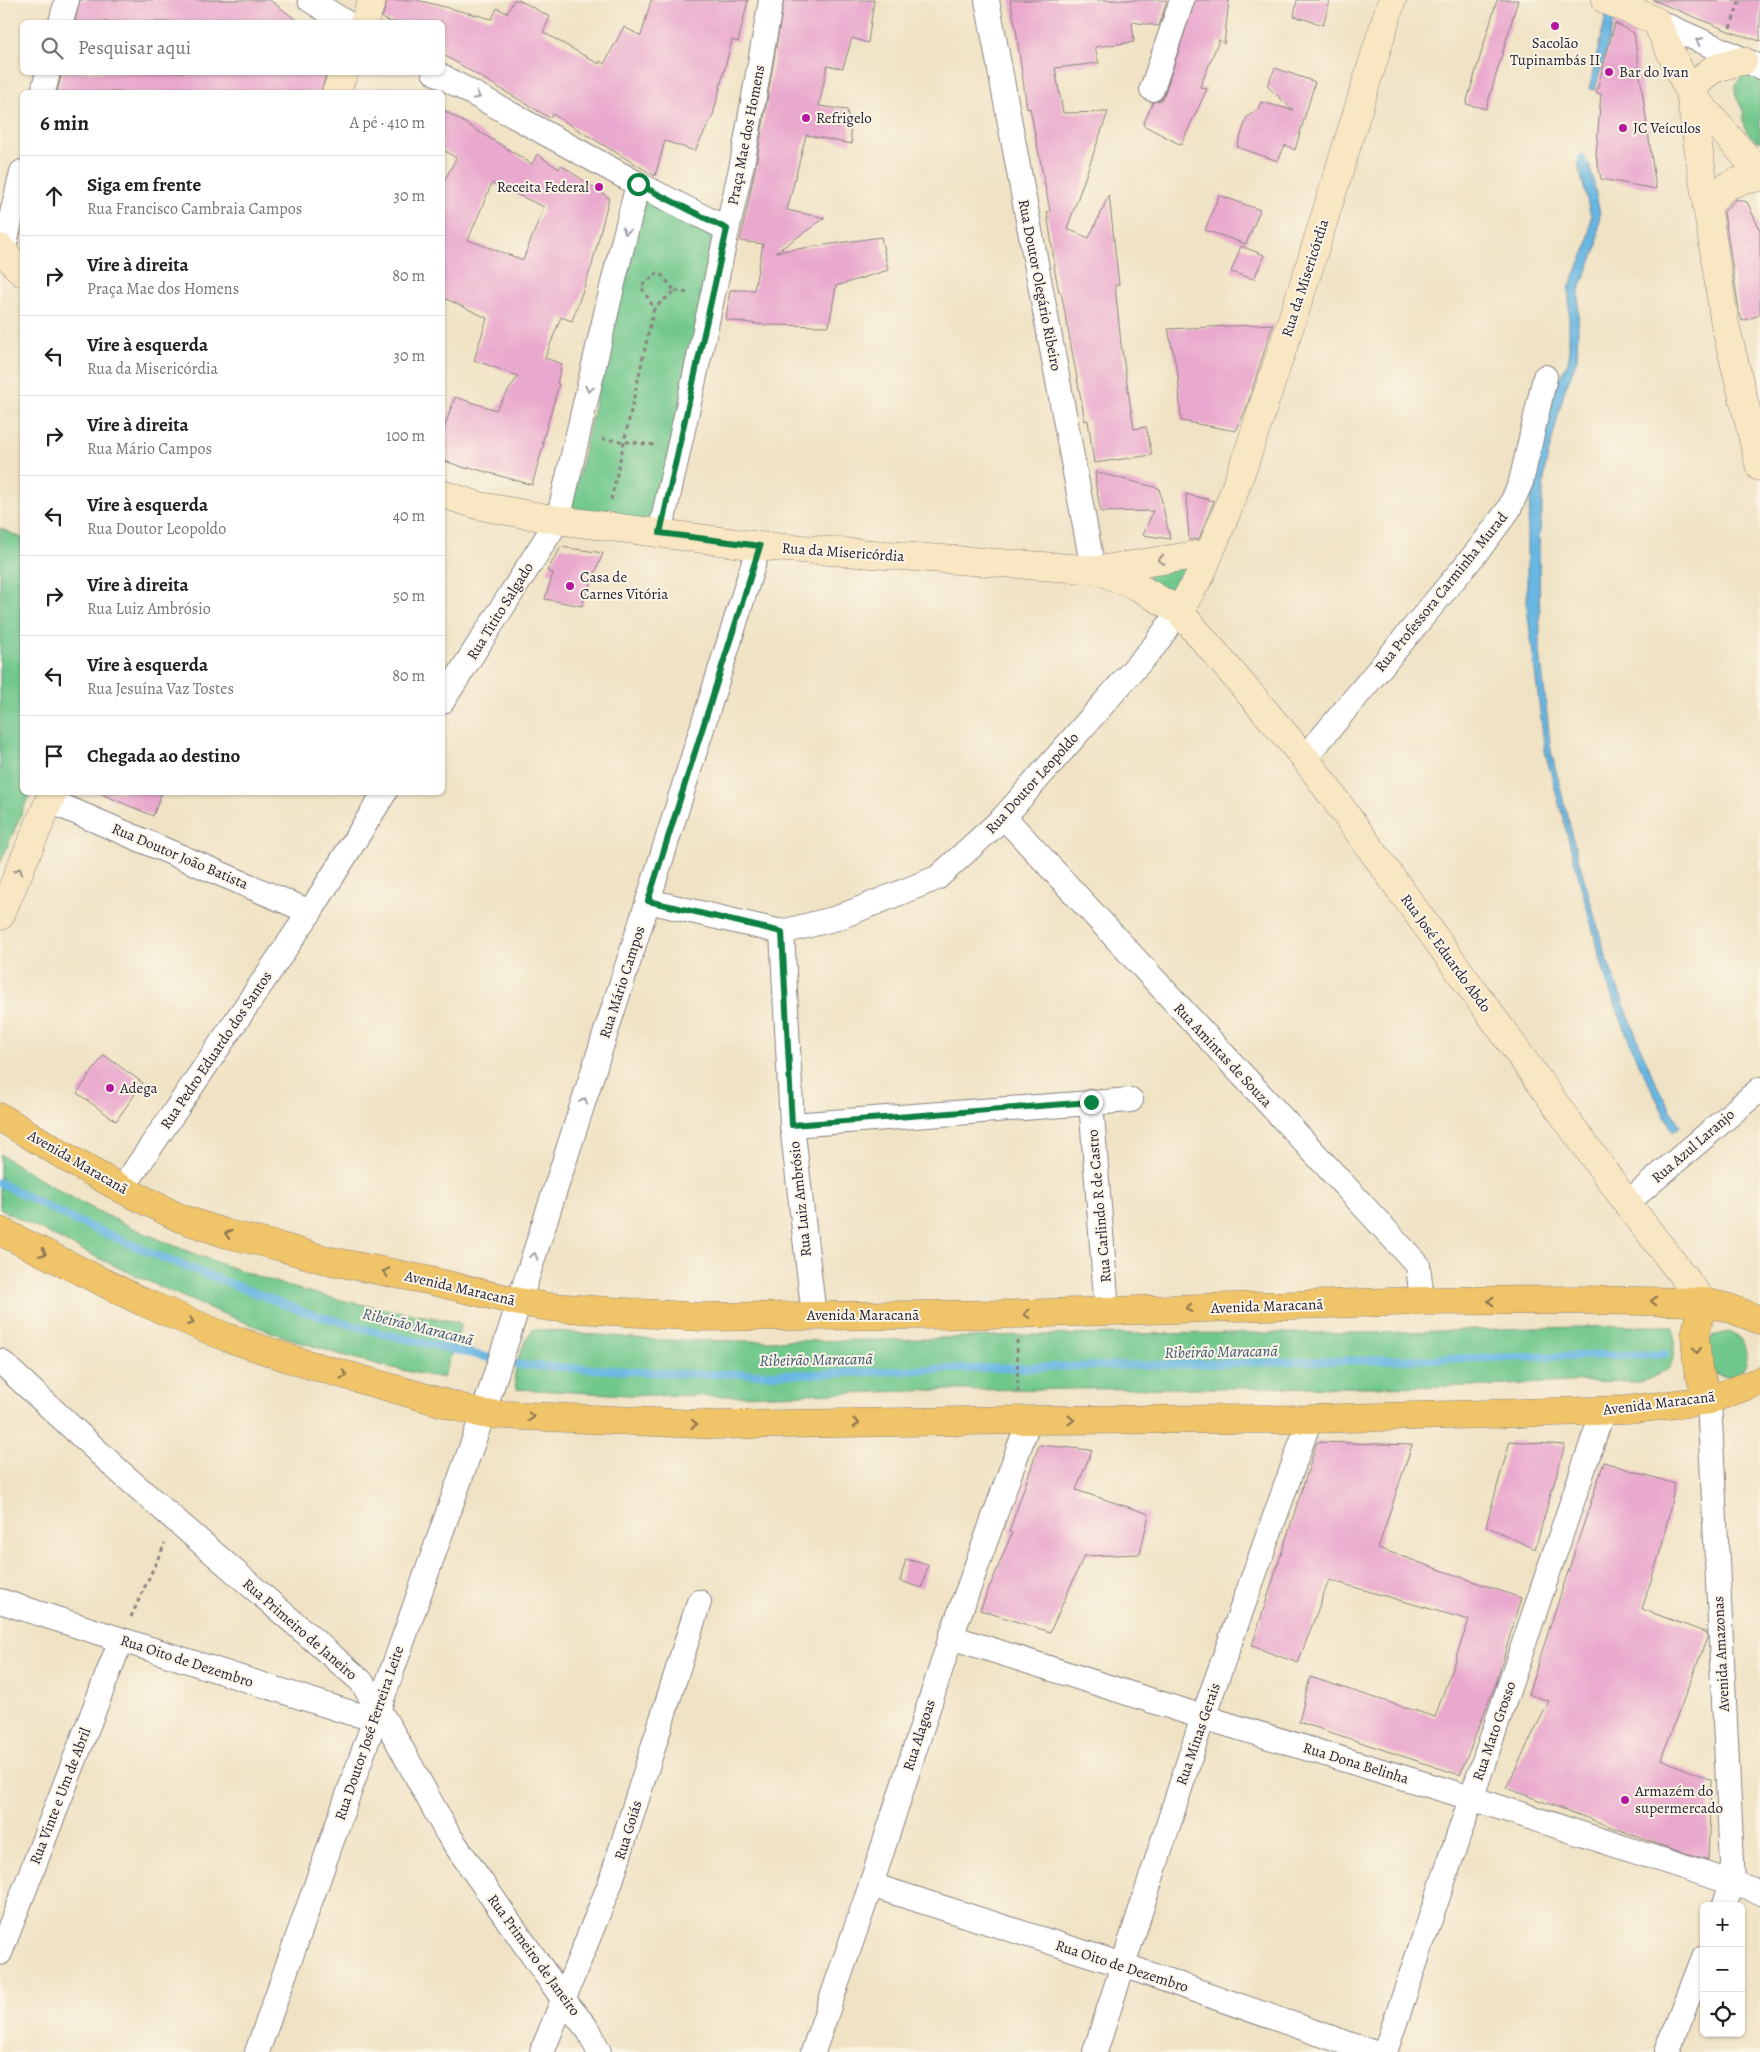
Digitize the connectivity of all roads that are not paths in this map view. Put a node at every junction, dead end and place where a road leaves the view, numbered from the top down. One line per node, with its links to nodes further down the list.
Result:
1 (67, 0): 9 (street)
2 (310, 0): 10 (street)
3 (372, 0): 11 (street)
4 (771, 0): 28 (street, Praça Mae dos Homens)
5 (987, 0): 38 (street, Rua Doutor Olegário Ribeiro)
6 (1182, 0): 17 (street)
7 (1392, 0): 37 (street, Rua da Misericórdia)
8 (1616, 4): 12 (street)
9 (62, 20)
10 (342, 20)
11 (365, 20)
12 (1656, 21): 13 (street, one-way to 12); 20 (street)
13 (1751, 64): 20 (street)
14 (47, 75): 18 (street)
15 (343, 75): 19 (street)
16 (439, 75): 26 (street, one-way to 26)
17 (1152, 89)
18 (44, 90)
19 (337, 90)
20 (1690, 93): 21 (street); 27 (street)
21 (1734, 143): 22 (street); 23 (street)
22 (1760, 157)
23 (1760, 173)
24 (1760, 177): 27 (street)
25 (20, 179): 29 (street)
26 (638, 184): 28 (street); 34 (street, one-way to 34)
27 (1707, 209): 32 (street)
28 (727, 229): 35 (street, Praça Mae dos Homens)
29 (1, 250): 30 (street)
30 (20, 270)
31 (1545, 377): 41 (street, Rua Professora Carminha Murad)
32 (1760, 467)
33 (445, 495): 34 (street, Rua da Misericórdia)
34 (558, 520): 35 (street, Rua da Misericórdia); 40 (street, Rua Titito Salgado)
35 (660, 533): 36 (street, Rua da Misericórdia)
36 (760, 546): 38 (street, Rua da Misericórdia); 45 (street, Rua Mário Campos)
37 (1209, 553): 38 (street, Rua da Misericórdia, one-way to 38); 39 (street, Rua da Misericórdia)
38 (1095, 570): 39 (street, Rua da Misericórdia)
39 (1179, 611): 41 (street, Rua José Eduardo Abdo); 44 (street, Rua Doutor Leopoldo)
40 (445, 697)
41 (1305, 758): 55 (street, Rua José Eduardo Abdo)
42 (383, 795): 46 (street)
43 (52, 797): 46 (street, Rua Doutor João Batista); 47 (street, one-way to 43)
44 (1004, 818): 48 (street, Rua Doutor Leopoldo); 57 (street, Rua Amintas de Souza)
45 (648, 901): 48 (street, Rua Doutor Leopoldo); 58 (street, Rua Mário Campos, one-way to 45)
46 (310, 912): 54 (street, Rua Pedro Eduardo dos Santos)
47 (0, 916)
48 (782, 932): 53 (street, Rua Luiz Ambrósio)
49 (1760, 1089): 55 (street, Rua Azul Laranjo)
50 (1131, 1100): 51 (street)
51 (1091, 1102): 53 (street); 60 (street, Rua Carlindo R de Castro)
52 (0, 1117): 54 (main road, Avenida Maracanã)
53 (792, 1125): 61 (street, Rua Luiz Ambrósio)
54 (122, 1189): 58 (main road, Avenida Maracanã, one-way to 54)
55 (1627, 1203): 59 (street, Rua José Eduardo Abdo)
56 (0, 1231): 67 (main road, Avenida Maracanã, one-way to 67)
57 (1422, 1301): 59 (main road, Avenida Maracanã, one-way to 57); 60 (main road, Avenida Maracanã, one-way to 60)
58 (519, 1302): 61 (main road, Avenida Maracanã); 63 (street, Rua Mário Campos)
59 (1703, 1302): 62 (main road, Avenida Maracanã); 66 (main road, one-way to 66)
60 (1107, 1311): 61 (main road, Avenida Maracanã, one-way to 61)
61 (814, 1316)
62 (1759, 1325)
63 (509, 1332): 67 (street, Rua Doutor José Ferreira Leite)
64 (0, 1361): 75 (street, Rua Primeiro de Janeiro)
65 (1759, 1378): 66 (main road, Avenida Maracanã)
66 (1709, 1400): 68 (main road, Avenida Maracanã); 78 (street, Avenida Amazonas)
67 (486, 1404): 70 (main road, Avenida Maracanã, one-way to 70); 75 (street, Rua Doutor José Ferreira Leite)
68 (1603, 1411): 69 (main road, Avenida Maracanã); 77 (street, Rua Mato Grosso)
69 (1310, 1419): 70 (main road, Avenida Maracanã, one-way to 69); 76 (street, Rua Minas Gerais)
70 (1029, 1420): 73 (street, Rua Alagoas)
71 (0, 1601): 74 (street, Rua Oito de Dezembro)
72 (699, 1602): 85 (street, Rua Goiás)
73 (951, 1637): 76 (street, Rua Dona Belinha); 79 (street, Rua Alagoas)
74 (121, 1640): 75 (street, Rua Oito de Dezembro); 82 (street, Rua Vinte e Um de Abril)
75 (376, 1714): 85 (street, Rua Primeiro de Janeiro); 86 (street, Rua Doutor José Ferreira Leite)
76 (1203, 1717): 77 (street, Rua Dona Belinha); 83 (street, Rua Minas Gerais)
77 (1471, 1798): 78 (street, Rua Dona Belinha); 92 (street, Rua Mato Grosso)
78 (1732, 1883): 80 (street, Rua Dona Belinha); 81 (street, Avenida Amazonas)
79 (871, 1885): 83 (street, Rua Oito de Dezembro); 89 (street, Rua Alagoas)
80 (1760, 1892)
81 (1725, 1902)
82 (0, 1952)
83 (1123, 1965): 90 (street, Rua Minas Gerais); 91 (street, Rua Oito de Dezembro)
84 (1700, 1967): 93 (street)
85 (563, 1999): 87 (street, Rua Goiás); 88 (street, Rua Primeiro de Janeiro)
86 (257, 2052)
87 (542, 2052)
88 (599, 2052)
89 (813, 2052)
90 (1095, 2052)
91 (1372, 2052)
92 (1385, 2052)
93 (1667, 2052)

